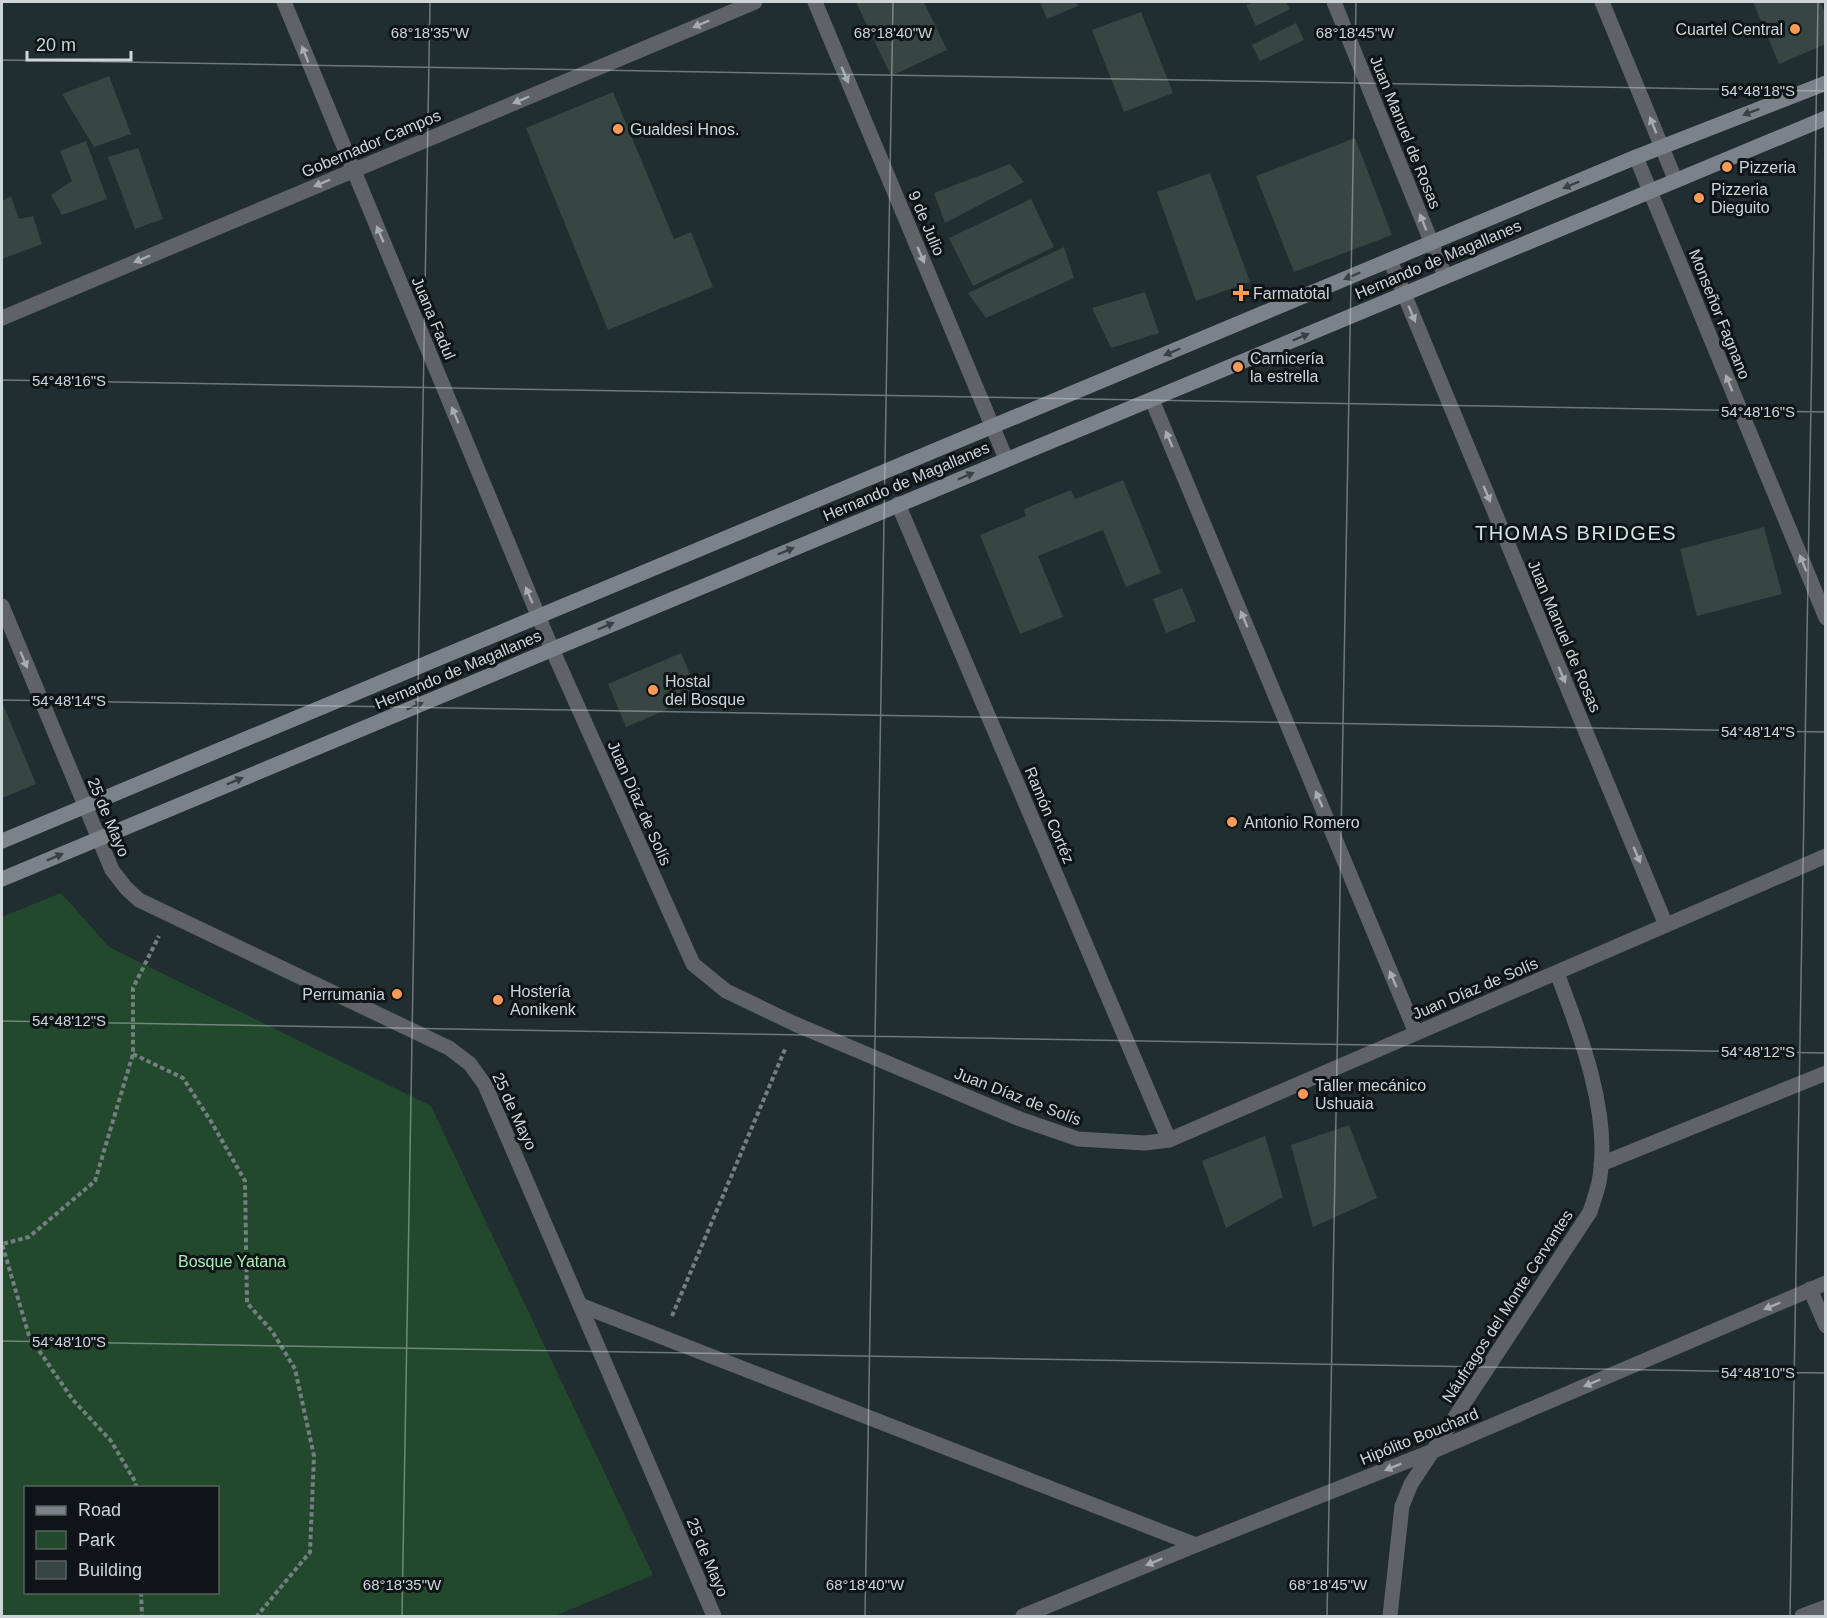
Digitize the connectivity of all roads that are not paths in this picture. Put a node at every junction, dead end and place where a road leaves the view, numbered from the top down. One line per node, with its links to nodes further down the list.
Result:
1 (284, 2): 10 (street, Juana Fadul, one-way to 1)
2 (755, 2): 10 (street, Gobernador Campos, one-way to 10)
3 (815, 2): 19 (street, 9 de Julio, one-way to 19)
4 (1334, 2): 13 (street, Juan Manuel de Rosas, one-way to 4)
5 (1602, 2): 8 (street, one-way to 5)
6 (1826, 83): 8 (main road, Hernando de Magallanes, one-way to 8)
7 (1826, 118): 11 (main road, Hernando de Magallanes)
8 (1662, 147): 9 (main road, Hernando de Magallanes); 11 (street)
9 (1636, 157): 12 (street, Monseñor Fagnano); 13 (main road, Hernando de Magallanes, one-way to 13)
10 (353, 170): 17 (street, Gobernador Campos, one-way to 17); 23 (street, Juana Fadul, one-way to 10)
11 (1675, 179): 12 (main road, Hernando de Magallanes)
12 (1649, 190): 15 (main road, Hernando de Magallanes); 24 (street, Monseñor Fagnano, one-way to 12)
13 (1432, 243): 14 (main road, Hernando de Magallanes); 15 (street, Juan Manuel de Rosas)
14 (1390, 260): 16 (street, Juan Manuel de Rosas); 19 (main road, Hernando de Magallanes, one-way to 19)
15 (1445, 276): 16 (main road, Hernando de Magallanes)
16 (1403, 293): 18 (main road, Hernando de Magallanes, one-way to 16); 31 (street, Juan Manuel de Rosas, one-way to 31)
17 (2, 318)
18 (1152, 400): 20 (main road, Hernando de Magallanes); 33 (street, one-way to 18)
19 (993, 426): 20 (street, 9 de Julio); 23 (main road, Hernando de Magallanes)
20 (1006, 459): 21 (main road, Hernando de Magallanes, one-way to 20)
21 (898, 504): 25 (main road, Hernando de Magallanes, one-way to 21); 35 (street, Ramón Cortéz)
22 (2, 606): 26 (street, 25 de Mayo, one-way to 26)
23 (538, 617): 25 (street, Juana Fadul); 26 (main road, Hernando de Magallanes)
24 (1826, 618)
25 (552, 649): 27 (main road, Hernando de Magallanes, one-way to 25); 35 (street, Juan Díaz de Solís)
26 (84, 806): 27 (street, 25 de Mayo); 28 (main road, Hernando de Magallanes)
27 (98, 839): 30 (main road, Hernando de Magallanes, one-way to 27); 39 (street, 25 de Mayo)
28 (2, 841)
29 (1826, 856): 31 (street, Juan Díaz de Solís)
30 (2, 879)
31 (1666, 925): 32 (street, Juan Díaz de Solís)
32 (1557, 972): 33 (street, Juan Díaz de Solís); 36 (street, Náufragos del Monte Cervantes)
33 (1416, 1034): 35 (street, Juan Díaz de Solís)
34 (1826, 1073): 36 (street)
35 (1169, 1140)
36 (1601, 1164): 41 (street, Náufragos del Monte Cervantes)
37 (1826, 1283): 38 (street, Hipólito Bouchard)
38 (1810, 1289): 40 (street); 41 (street, Hipólito Bouchard, one-way to 41)
39 (580, 1305): 42 (street); 44 (street, 25 de Mayo)
40 (1826, 1326)
41 (1433, 1451): 42 (street, Hipólito Bouchard, one-way to 42); 46 (street, Náufragos del Monte Cervantes)
42 (1196, 1545): 45 (street, Hipólito Bouchard, one-way to 45)
43 (1826, 1607): 47 (street)
44 (714, 1617)
45 (1023, 1617)
46 (1390, 1617)
47 (1802, 1617)

